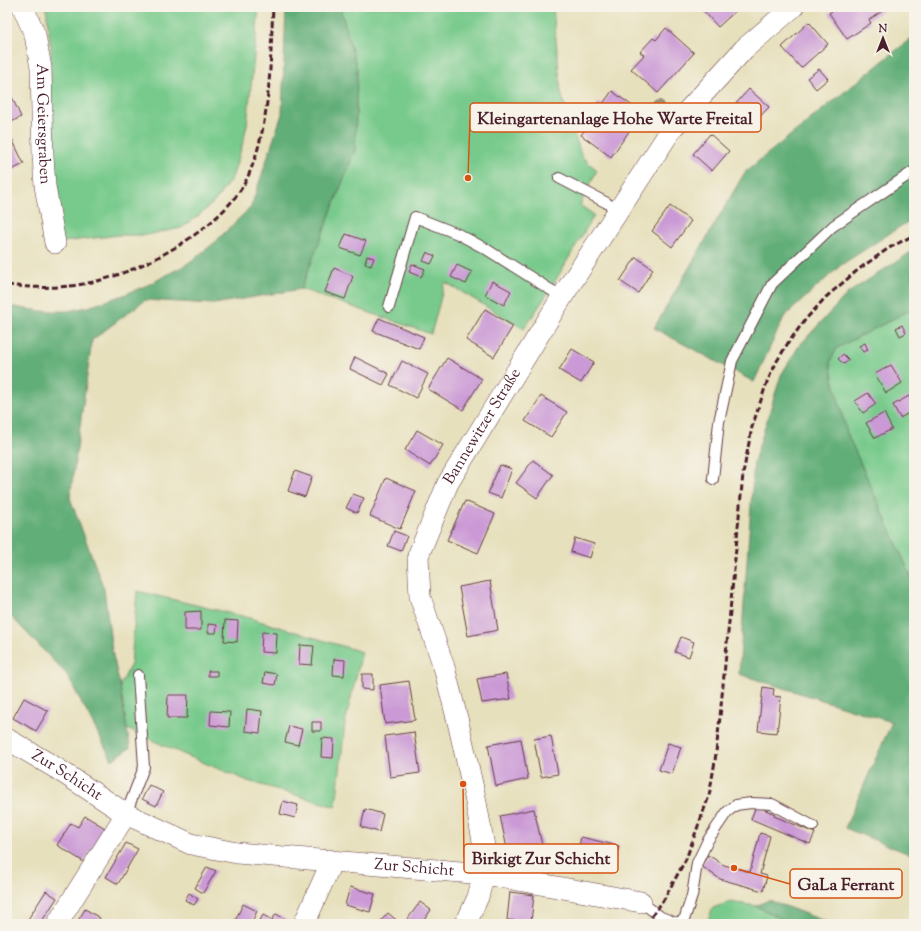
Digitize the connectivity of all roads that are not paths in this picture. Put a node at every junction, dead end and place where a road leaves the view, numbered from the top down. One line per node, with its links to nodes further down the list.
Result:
1 (23, 7): 6 (street, Am Geiersgraben)
2 (794, 7): 5 (street, Bannewitzer Straße)
3 (914, 171): 9 (lane)
4 (558, 178): 5 (lane)
5 (618, 212): 7 (street, Bannewitzer Straße)
6 (55, 243)
7 (562, 297): 8 (lane); 15 (street, Bannewitzer Straße)
8 (389, 307)
9 (713, 479)
10 (138, 676): 12 (lane)
11 (7, 739): 12 (street, Zur Schicht)
12 (126, 814): 14 (street, Zur Schicht); 17 (street)
13 (813, 826): 16 (lane)
14 (329, 860): 15 (street, Zur Schicht); 18 (street)
15 (484, 874): 16 (street, Zur Schicht); 19 (street, Bannewitzer Straße)
16 (641, 902)
17 (57, 924)
18 (304, 924)
19 (464, 924)

